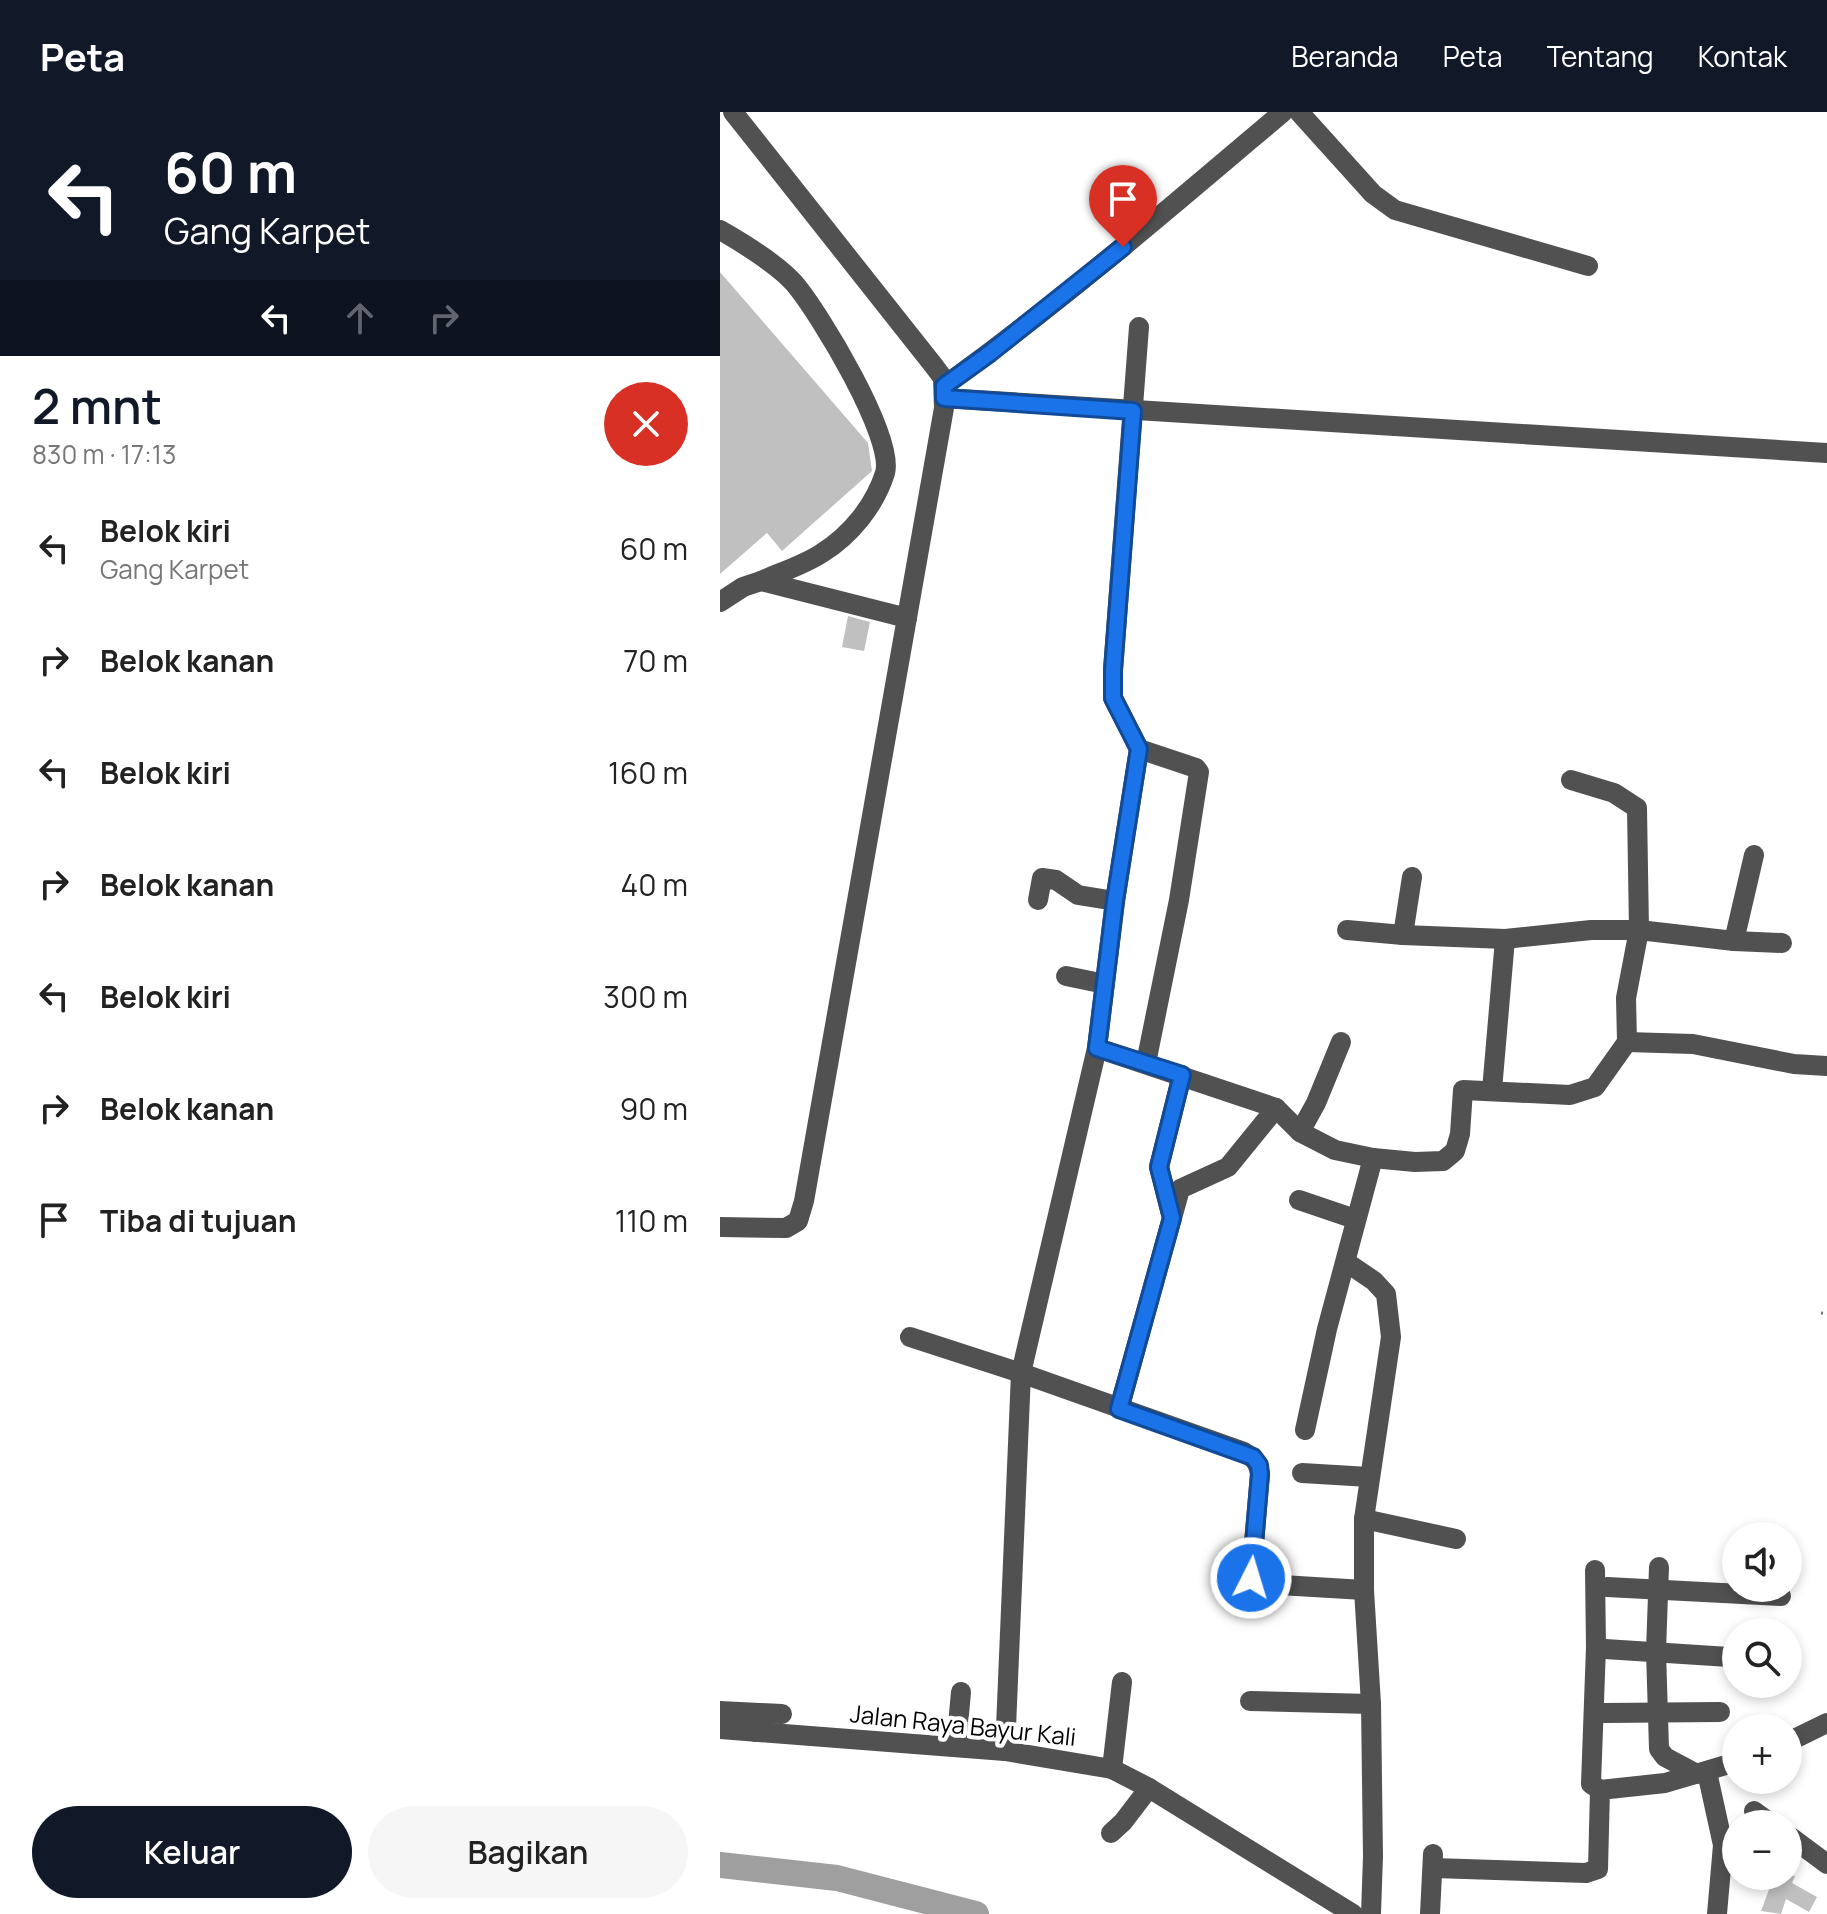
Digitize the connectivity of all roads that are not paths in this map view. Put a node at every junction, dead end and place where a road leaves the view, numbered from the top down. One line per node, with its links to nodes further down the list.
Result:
1 (733, 112): 7 (street)
2 (1283, 112): 7 (street)
3 (1299, 112): 5 (street)
4 (720, 230): 10 (street)
5 (1588, 266)
6 (1139, 327): 8 (street)
7 (944, 392): 8 (street); 12 (street)
8 (1133, 411): 9 (street); 13 (street)
9 (1827, 453)
10 (761, 581): 11 (street); 12 (street)
11 (720, 602)
12 (907, 618): 40 (street)
13 (1139, 749): 18 (street); 30 (street)
14 (1571, 780): 20 (street)
15 (1754, 855): 23 (street)
16 (1412, 877): 21 (street)
17 (1038, 900): 18 (street)
18 (1115, 901): 26 (street)
19 (1347, 930): 21 (street)
20 (1639, 930): 22 (street); 23 (street); 28 (street)
21 (1403, 935): 22 (street)
22 (1505, 939): 33 (street)
23 (1734, 941): 24 (street)
24 (1782, 943)
25 (1066, 976): 26 (street)
26 (1105, 984): 29 (street)
27 (1341, 1042): 35 (street)
28 (1627, 1042): 31 (street); 33 (street)
29 (1097, 1048): 30 (street); 43 (street)
30 (1146, 1063): 32 (street)
31 (1827, 1066)
32 (1182, 1075): 34 (street); 38 (street)
33 (1480, 1090): 36 (street)
34 (1276, 1108): 35 (street); 38 (street)
35 (1300, 1132): 36 (street)
36 (1373, 1158): 39 (street)
37 (1299, 1200): 39 (street)
38 (1172, 1218): 44 (street)
39 (1355, 1219): 41 (street)
40 (720, 1227)
41 (1346, 1262): 45 (street); 47 (street)
42 (910, 1337): 43 (street)
43 (1021, 1373): 44 (street); 71 (street)
44 (1119, 1409): 52 (street)
45 (1305, 1430)
46 (1302, 1473): 47 (street)
47 (1369, 1477): 48 (street)
48 (1364, 1519): 49 (street); 52 (street)
49 (1456, 1539)
50 (1659, 1567): 51 (street)
51 (1658, 1588): 53 (street); 55 (street); 76 (street)
52 (1364, 1590): 60 (street)
53 (1722, 1592)
54 (1605, 1649): 55 (street)
55 (1656, 1651): 56 (street); 64 (street)
56 (1722, 1656)
57 (1122, 1682): 73 (street)
58 (961, 1692): 70 (street)
59 (1250, 1701): 60 (street)
60 (1371, 1704): 81 (street)
61 (720, 1711): 66 (street)
62 (1720, 1712): 64 (street)
63 (1604, 1713): 64 (street)
64 (1657, 1713): 74 (street)
65 (782, 1714): 66 (street)
66 (757, 1722): 68 (street, Jalan Raya Bayur Kali); 70 (street, Jalan Raya Bayur Kali)
67 (1827, 1723): 69 (street)
68 (720, 1729)
69 (1802, 1735)
70 (956, 1747): 71 (street, Jalan Raya Bayur Kali)
71 (1005, 1751): 73 (street, Jalan Raya Bayur Kali)
72 (1722, 1767): 74 (street)
73 (1112, 1769): 75 (street, Jalan Raya Bayur Kali)
74 (1702, 1773): 76 (street); 83 (street)
75 (1149, 1788): 77 (street); 80 (street, Jalan Raya Bayur Kali)
76 (1600, 1790): 82 (street)
77 (1111, 1833)
78 (1802, 1845): 79 (street)
79 (1827, 1864)
80 (1353, 1914)
81 (1371, 1914)
82 (1430, 1914)
83 (1717, 1914)

